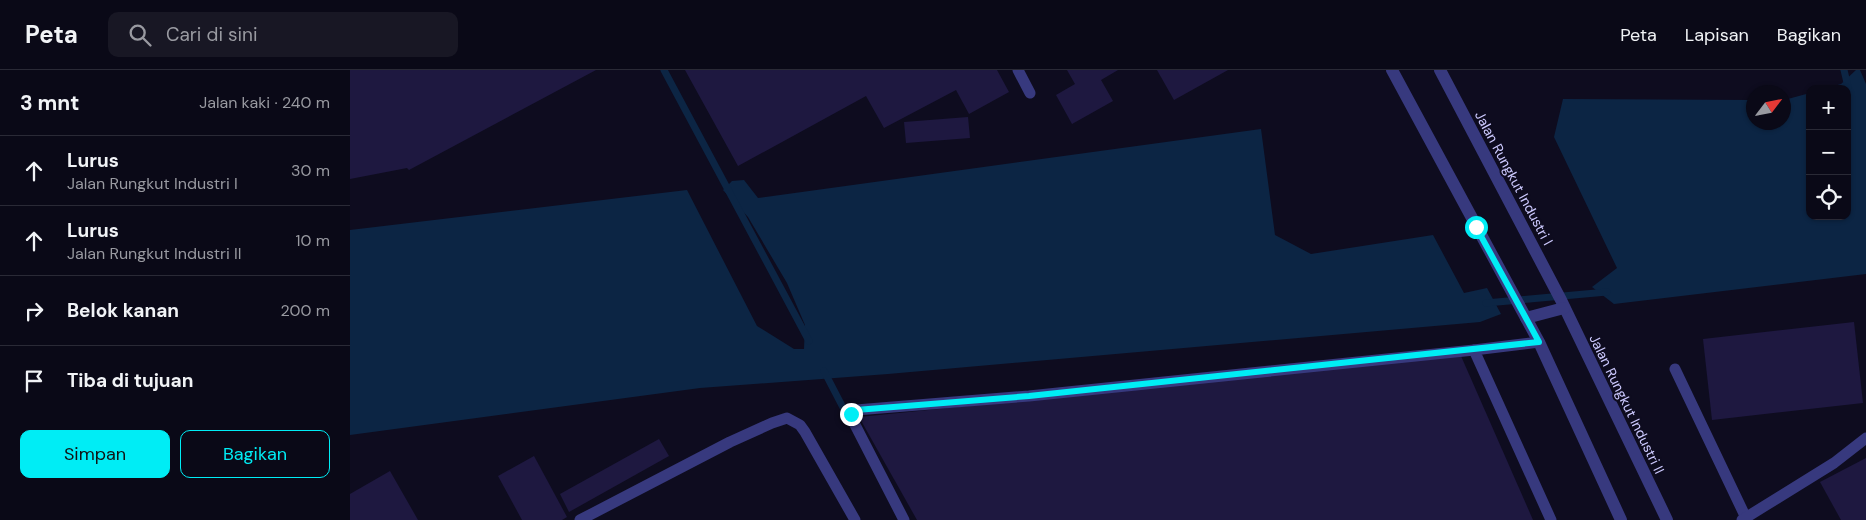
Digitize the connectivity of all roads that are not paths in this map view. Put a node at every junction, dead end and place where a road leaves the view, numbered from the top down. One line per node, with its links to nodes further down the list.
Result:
1 (1018, 70): 4 (lane)
2 (1392, 70): 6 (street)
3 (1440, 70): 5 (street, Jalan Rungkut Industri I)
4 (1030, 93)
5 (1562, 304): 6 (street); 17 (street, Jalan Rungkut Industri II)
6 (1524, 315): 7 (street)
7 (1539, 342): 8 (lane); 16 (street)
8 (1474, 350): 14 (lane); 15 (lane)
9 (1675, 370): 11 (lane)
10 (1866, 438): 11 (lane)
11 (1745, 519)
12 (580, 520): 13 (lane)
13 (855, 520)
14 (904, 520)
15 (1551, 520)
16 (1621, 520)
17 (1667, 520)

